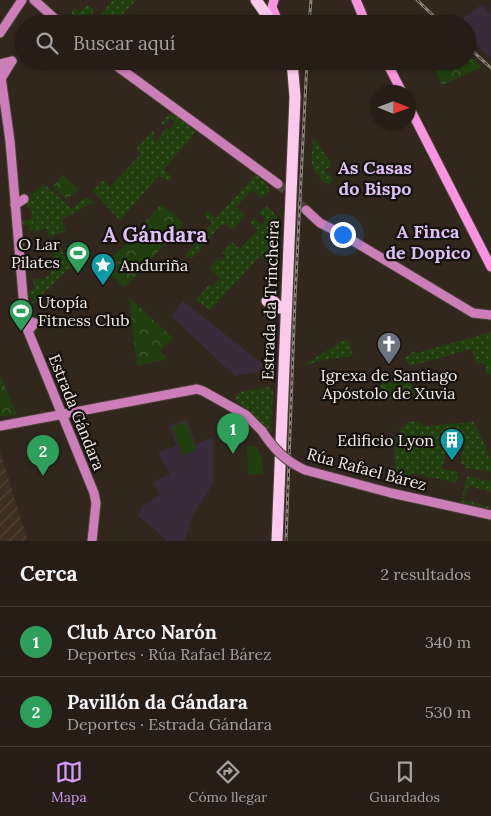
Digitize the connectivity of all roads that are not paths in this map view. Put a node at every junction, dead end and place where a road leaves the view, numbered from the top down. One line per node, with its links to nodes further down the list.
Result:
1 (22, 0): 14 (street)
2 (34, 0): 8 (street)
3 (256, 0): 9 (highway)
4 (264, 0): 10 (highway)
5 (274, 0): 11 (main road)
6 (352, 0): 12 (main road)
7 (356, 0): 13 (main road)
8 (51, 15)
9 (267, 15)
10 (273, 15)
11 (275, 15)
12 (361, 15)
13 (362, 15)
14 (1, 28)
15 (2, 67): 25 (street, Estrada Gándara)
16 (122, 70): 24 (street)
17 (287, 70): 21 (highway, Estrada da Trincheira)
18 (293, 70): 39 (highway, Estrada da Trincheira)
19 (391, 70): 20 (main road)
20 (398, 85)
21 (289, 104): 22 (highway); 30 (highway, Estrada da Trincheira)
22 (284, 117)
23 (416, 120): 28 (main road)
24 (278, 184)
25 (14, 194): 26 (street, Estrada Gándara); 26 (street)
26 (15, 205): 32 (street, Estrada Gándara)
27 (306, 210): 31 (street)
28 (491, 267)
29 (267, 301): 30 (highway)
30 (280, 308): 38 (highway, Estrada da Trincheira)
31 (491, 315)
32 (24, 320): 33 (street, Estrada Gándara); 33 (street)
33 (28, 331): 34 (street, Estrada Gándara)
34 (62, 414): 35 (street); 36 (street, Rúa Rafael Bárez, bridge); 37 (street, Estrada Gándara)
35 (0, 426)
36 (491, 515)
37 (92, 541)
38 (272, 541)
39 (277, 541)

